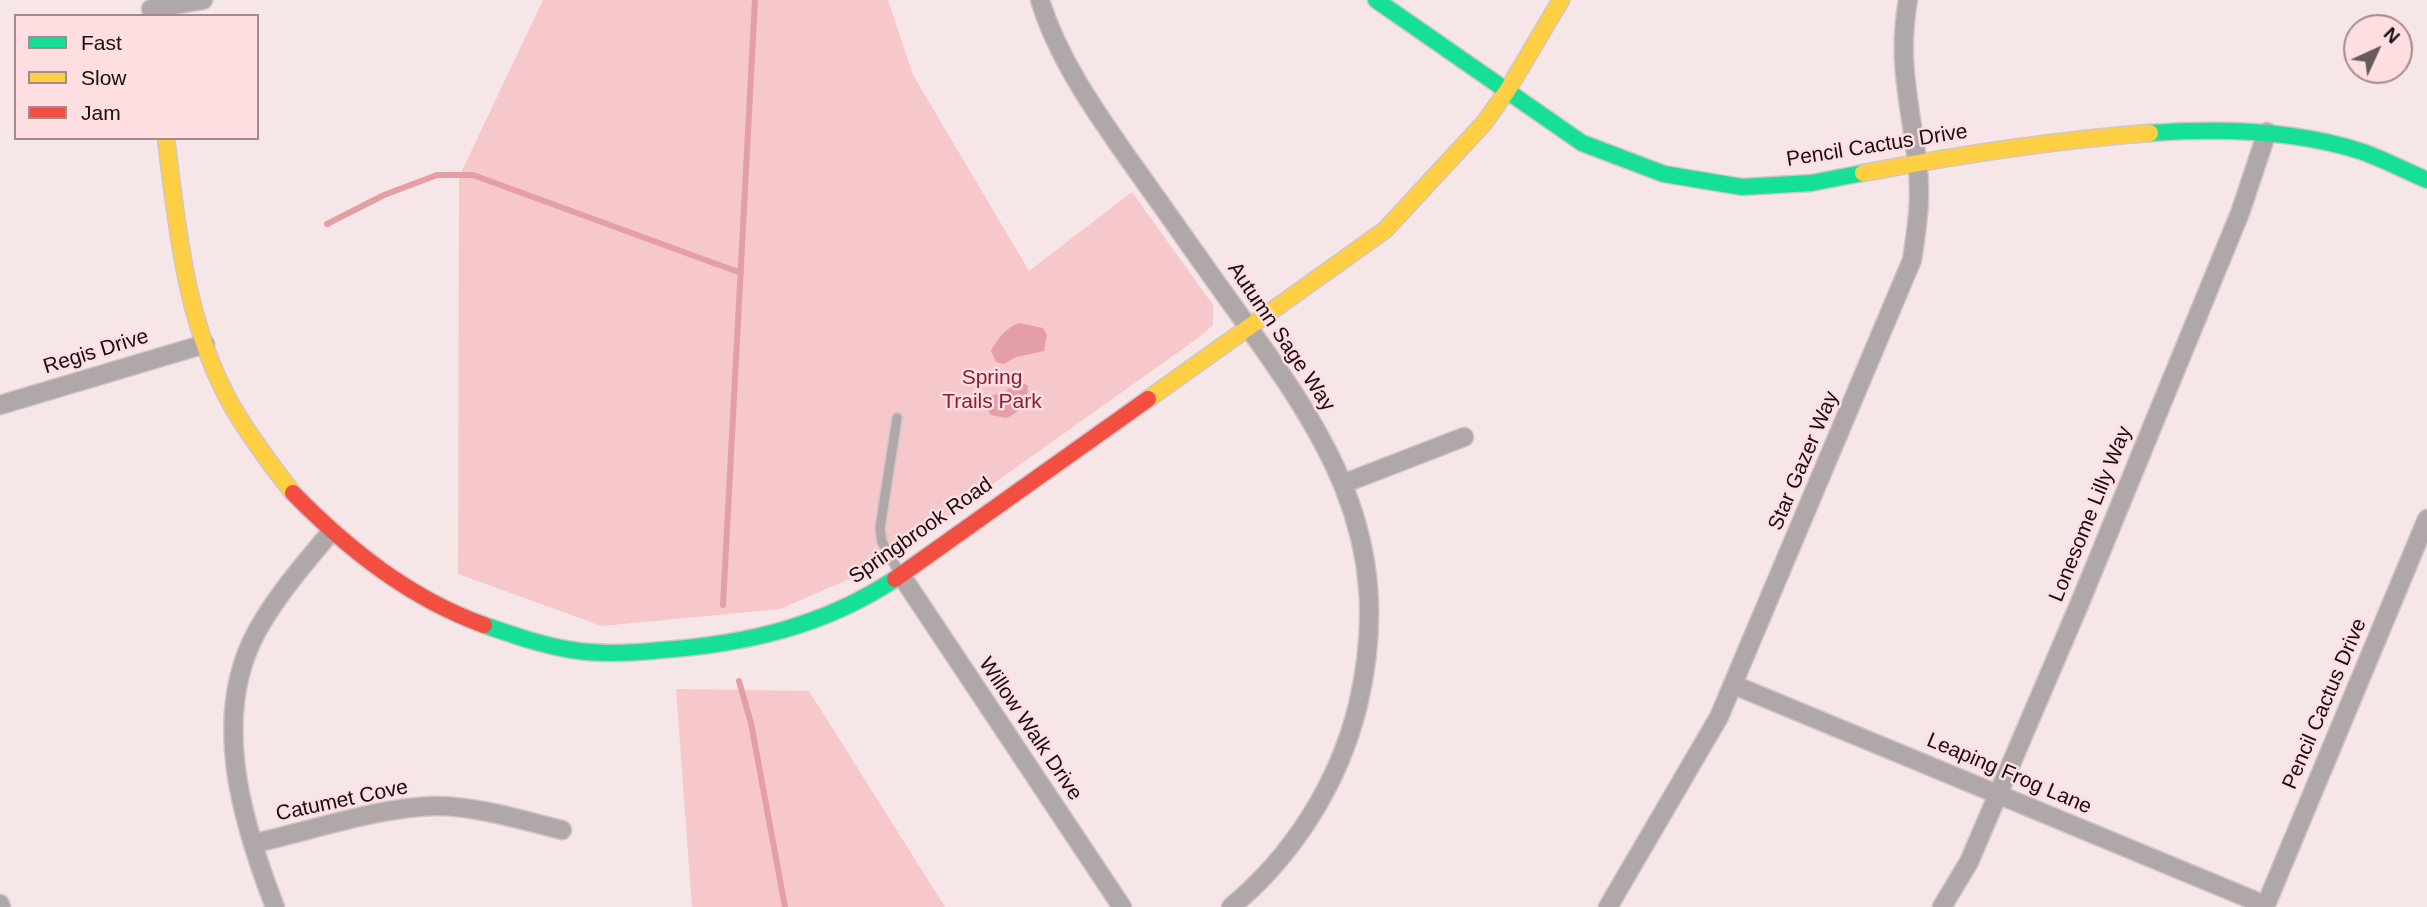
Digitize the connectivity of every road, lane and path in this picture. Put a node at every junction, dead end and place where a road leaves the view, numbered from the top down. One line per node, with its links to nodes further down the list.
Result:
1 (204, 0): 6 (street)
2 (1040, 0): 12 (street, Autumn Sage Way)
3 (1376, 0): 7 (street, Pencil Cactus Drive)
4 (1561, 0): 7 (street, Springbrook Road)
5 (1908, 0): 10 (street, Star Gazer Way)
6 (151, 8)
7 (1507, 91): 10 (street, Pencil Cactus Drive); 12 (street, Springbrook Road)
8 (2267, 132): 10 (street, Pencil Cactus Drive); 11 (street, Pencil Cactus Drive); 22 (street, Lonesome Lilly Way)
9 (166, 140): 13 (street, Springbrook Road)
10 (1918, 163): 21 (street, Star Gazer Way)
11 (2427, 180)
12 (1249, 328): 17 (street, Autumn Sage Way); 20 (street, Springbrook Road)
13 (205, 344): 14 (street, Regis Drive); 19 (street, Springbrook Road)
14 (0, 405)
15 (897, 418): 20 (lane)
16 (1464, 437): 17 (street)
17 (1345, 483): 28 (street, Autumn Sage Way)
18 (2427, 519): 25 (street, Pencil Cactus Drive)
19 (331, 532): 20 (street, Springbrook Road); 24 (street)
20 (901, 575): 27 (street, Willow Walk Drive)
21 (1734, 685): 22 (street, Leaping Frog Lane); 29 (street, Star Gazer Way)
22 (1999, 794): 25 (street, Leaping Frog Lane); 30 (street, Lonesome Lilly Way)
23 (562, 831): 24 (street, Catumet Cove)
24 (255, 843): 26 (street)
25 (2265, 906)
26 (275, 907)
27 (1122, 907)
28 (1231, 907)
29 (1608, 907)
30 (1942, 907)

